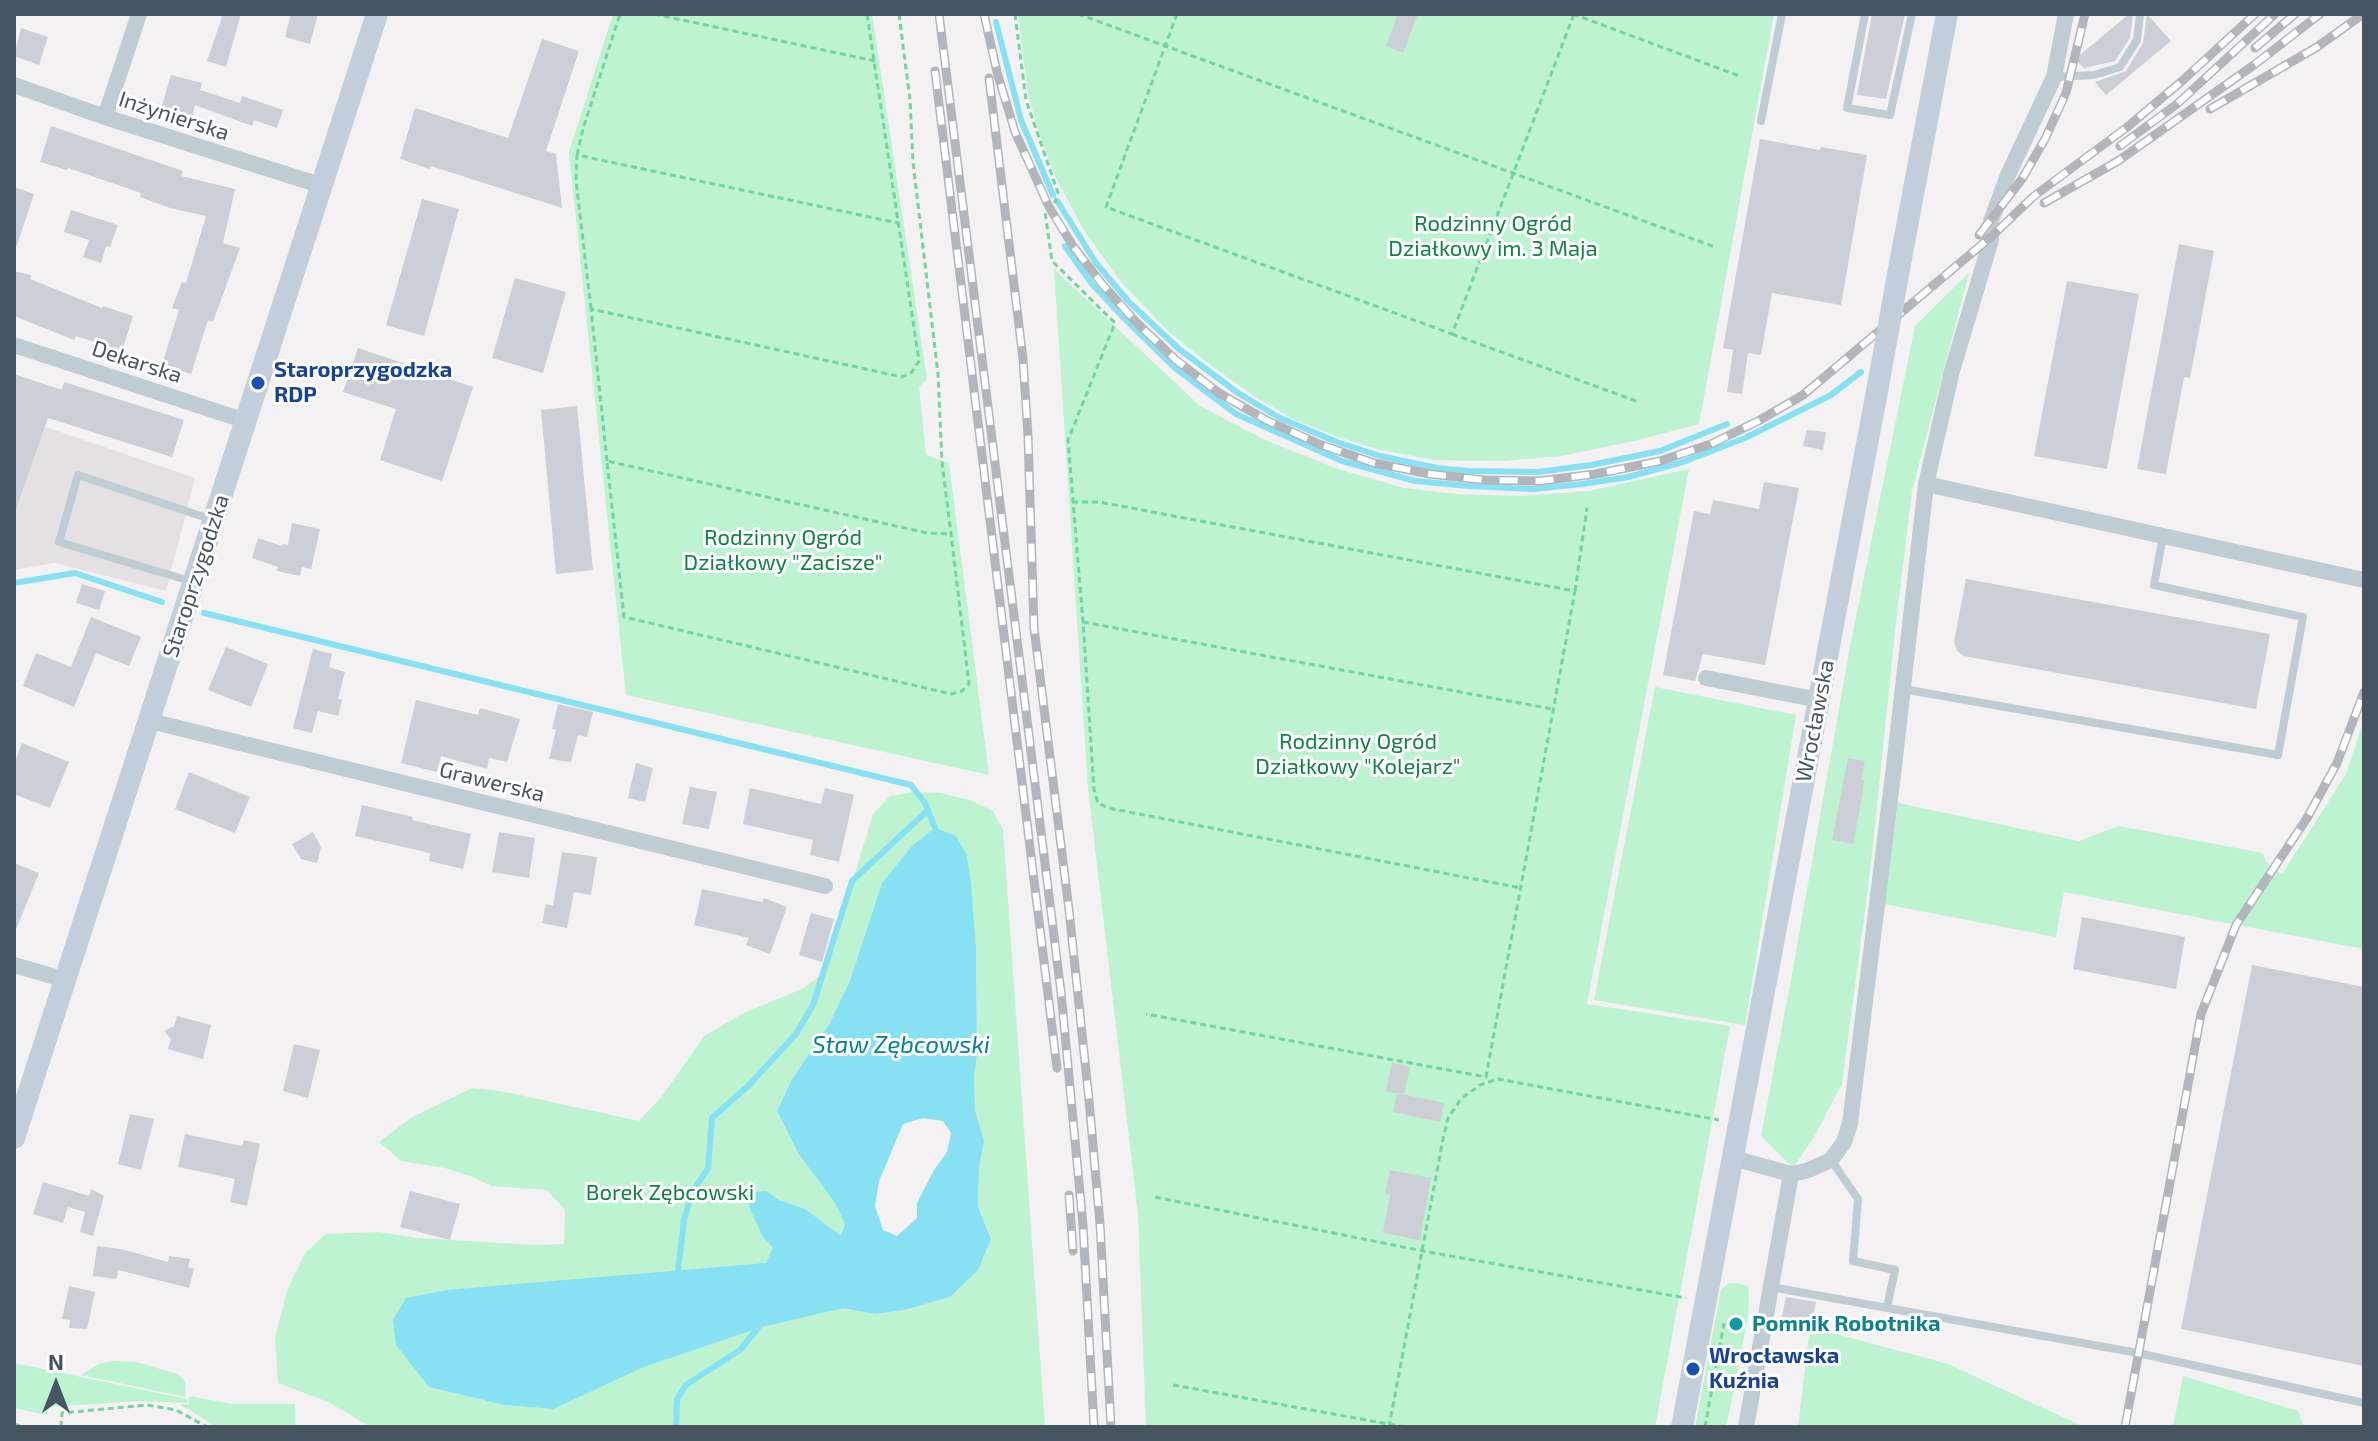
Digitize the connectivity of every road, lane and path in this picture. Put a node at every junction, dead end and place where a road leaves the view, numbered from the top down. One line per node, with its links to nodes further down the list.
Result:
1 (139, 14): 22 (street)
2 (377, 14): 26 (main road, Staroprzygodzka)
3 (620, 14): 24 (path)
4 (654, 14): 18 (path)
5 (867, 14): 18 (path)
6 (899, 14): 39 (path)
7 (1015, 14): 36 (path)
8 (1078, 14): 17 (path)
9 (1177, 14): 17 (path)
10 (1574, 14): 19 (path); 25 (path)
11 (1782, 14): 23 (lane)
12 (1865, 14): 13 (lane)
13 (1912, 14)
14 (1947, 14): 47 (main road, Wrocławska, bridge)
15 (2066, 14): 20 (street)
16 (2140, 14): 20 (lane)
17 (1164, 46): 25 (path); 30 (path)
18 (875, 61): 27 (path)
19 (1742, 77)
20 (2054, 77): 35 (street)
21 (14, 85): 22 (street, Inżynierska)
22 (105, 117): 26 (street, Inżynierska)
23 (1761, 121)
24 (577, 155): 27 (path); 29 (path)
25 (1513, 175): 28 (path); 30 (path)
26 (323, 186): 33 (main road, Staroprzygodzka)
27 (898, 223): 29 (path)
28 (1715, 247)
29 (591, 309): 34 (path)
30 (1452, 334): 32 (path)
31 (14, 345): 33 (street, Dekarska)
32 (1639, 402)
33 (246, 421): 38 (main road, Staroprzygodzka)
34 (607, 461): 39 (path); 39 (path)
35 (1926, 484): 40 (street); 46 (street)
36 (1072, 502): 43 (path); 44 (path)
37 (1587, 508): 43 (path)
38 (214, 521): 42 (main road, Staroprzygodzka); 42 (lane)
39 (951, 534)
40 (2163, 536): 41 (street); 46 (lane)
41 (2364, 580)
42 (194, 582): 49 (main road, Staroprzygodzka)
43 (1575, 591): 48 (path)
44 (1083, 622): 48 (path); 51 (path)
45 (1706, 678): 47 (street)
46 (1903, 689): 60 (street)
47 (1819, 700): 59 (main road, Wrocławska)
48 (1552, 709): 51 (path)
49 (150, 721): 50 (street, Grawerska); 53 (main road, Staroprzygodzka)
50 (825, 886)
51 (1521, 888): 55 (path)
52 (14, 965): 53 (street)
53 (66, 980): 58 (main road, Staroprzygodzka)
54 (1146, 1014): 55 (path)
55 (1486, 1077): 56 (path)
56 (1498, 1079): 57 (path); 63 (path)
57 (1711, 1118)
58 (14, 1138)
59 (1733, 1158): 61 (street); 75 (main road, Wrocławska)
60 (1831, 1160): 61 (street); 66 (lane)
61 (1791, 1174): 64 (street)
62 (1155, 1197): 63 (path)
63 (1423, 1251): 65 (path); 70 (path)
64 (1771, 1287): 66 (lane); 76 (street)
65 (1680, 1297)
66 (1887, 1307): 68 (lane)
67 (1173, 1385): 70 (path)
68 (2364, 1403)
69 (14, 1424): 71 (path)
70 (1389, 1426): 74 (path)
71 (24, 1427)
72 (61, 1427): 73 (path)
73 (207, 1427)
74 (1405, 1427)
75 (1682, 1427)
76 (1746, 1427)

